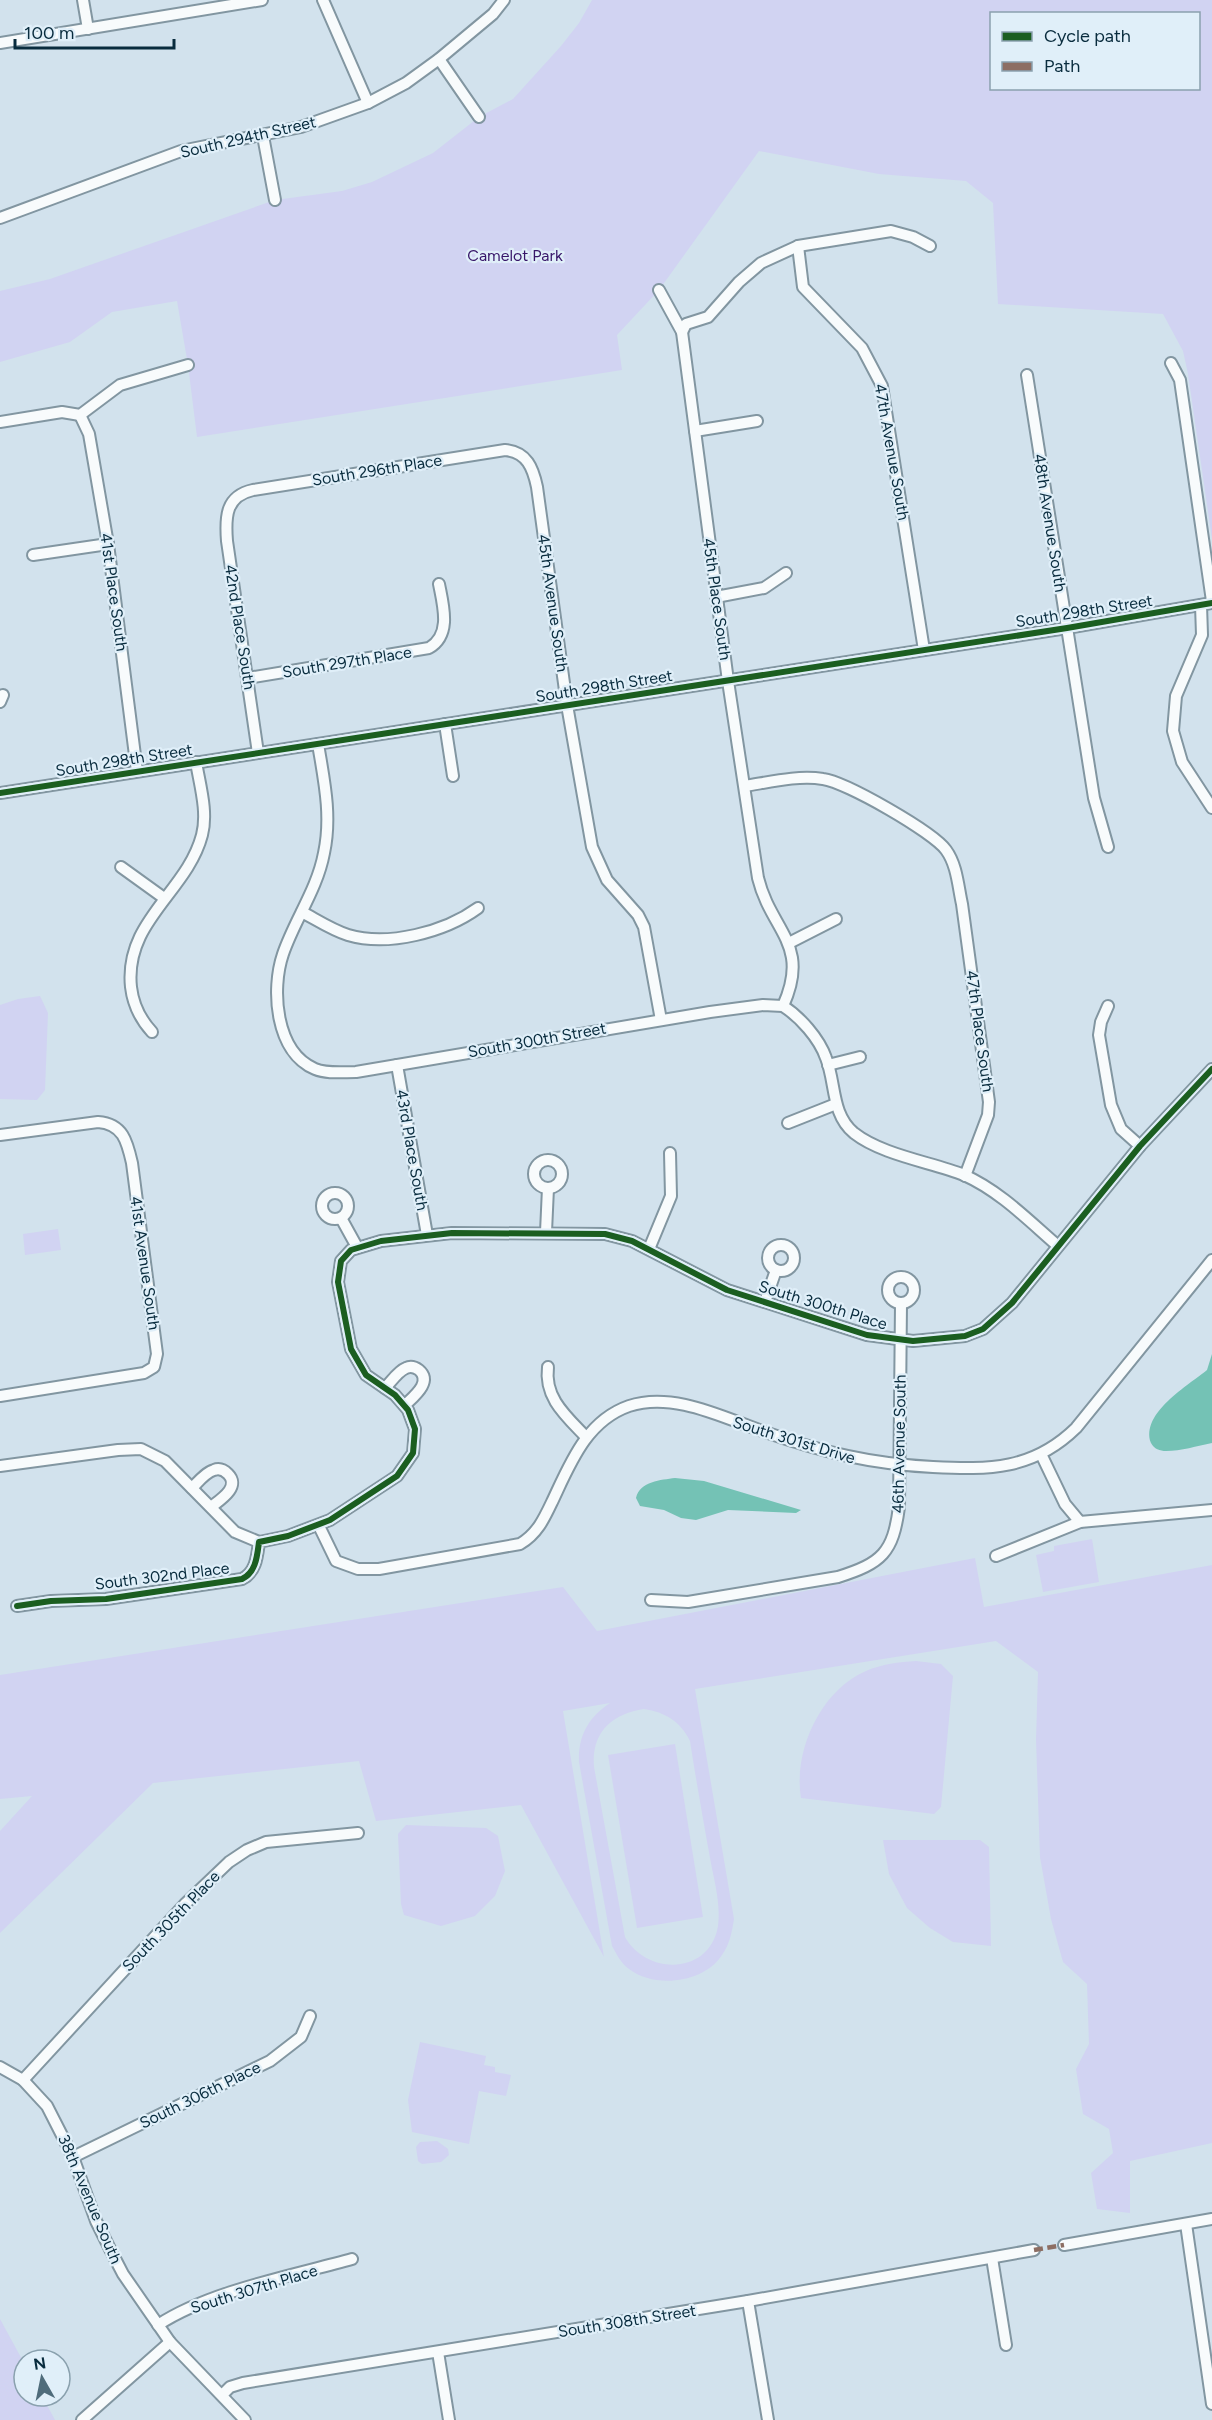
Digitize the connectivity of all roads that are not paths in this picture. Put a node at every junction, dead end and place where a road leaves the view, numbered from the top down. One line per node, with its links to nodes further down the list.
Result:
1 (83, 0): 6 (street)
2 (262, 0): 5 (street)
3 (323, 0): 9 (street)
4 (504, 0): 8 (street, South 294th Street)
5 (214, 4): 6 (street)
6 (88, 29): 7 (street)
7 (0, 43)
8 (439, 59): 9 (street, South 294th Street); 10 (street)
9 (368, 103): 11 (street, South 294th Street)
10 (479, 117)
11 (263, 136): 12 (street); 13 (street, South 294th Street)
12 (275, 200)
13 (0, 218)
14 (798, 246): 15 (street); 17 (street); 34 (street, 47th Avenue South)
15 (930, 246)
16 (658, 290): 17 (street, 45th Place South)
17 (682, 332): 24 (street, 45th Place South)
18 (1171, 363): 32 (street)
19 (188, 365): 21 (street)
20 (1027, 375): 33 (street, 48th Avenue South)
21 (80, 415): 23 (street); 27 (street, 41st Place South)
22 (757, 421): 24 (street)
23 (0, 422)
24 (695, 431): 31 (street, 45th Place South)
25 (524, 457): 26 (street, South 296th Place); 37 (street, 45th Avenue South)
26 (231, 501): 35 (street, 42nd Place South)
27 (108, 544): 28 (street); 42 (street, 41st Place South)
28 (33, 555)
29 (786, 573): 31 (street)
30 (439, 584): 35 (street, South 297th Place)
31 (716, 597): 36 (street, 45th Place South)
32 (1208, 603): 33 (street, South 298th Street); 46 (street)
33 (1067, 628): 34 (street, South 298th Street); 47 (street, 48th Avenue South)
34 (924, 650): 36 (street, South 298th Street)
35 (248, 678): 40 (street, 42nd Place South)
36 (728, 681): 37 (street, South 298th Street); 44 (street, 45th Place South)
37 (567, 705): 38 (street, South 298th Street); 56 (street, 45th Avenue South)
38 (445, 724): 39 (street, South 298th Street); 43 (street)
39 (318, 744): 40 (street, South 298th Street); 51 (street)
40 (258, 753): 41 (street, South 298th Street)
41 (196, 762): 42 (street, South 298th Street); 49 (street)
42 (137, 771): 45 (street, South 298th Street)
43 (453, 776)
44 (745, 786): 53 (street, 45th Place South); 67 (street, 47th Place South)
45 (0, 793)
46 (1212, 808)
47 (1108, 847)
48 (121, 867): 49 (street)
49 (164, 898): 57 (street)
50 (478, 908): 51 (street)
51 (302, 912): 59 (street, South 300th Street)
52 (836, 919): 53 (street)
53 (789, 943): 54 (street, 45th Place South)
54 (783, 1006): 56 (street, South 300th Street); 60 (street)
55 (1108, 1006): 65 (street)
56 (661, 1020): 59 (street, South 300th Street)
57 (152, 1032)
58 (860, 1057): 60 (street)
59 (397, 1065): 71 (street, 43rd Place South)
60 (828, 1065): 62 (street)
61 (1212, 1069): 65 (street, South 300th Place)
62 (836, 1104): 63 (street); 67 (street)
63 (789, 1123)
64 (0, 1135): 82 (street, 41st Avenue South)
65 (1140, 1146): 72 (street, South 300th Place)
66 (670, 1153): 74 (street)
67 (965, 1176): 72 (street)
68 (548, 1188): 70 (street)
69 (341, 1218): 73 (street)
70 (546, 1233): 71 (street, South 300th Place); 74 (street, South 300th Place)
71 (427, 1235): 73 (street, South 300th Place)
72 (1058, 1246): 79 (street, South 300th Place)
73 (357, 1247): 81 (street)
74 (649, 1249): 77 (street, South 300th Place)
75 (1212, 1260): 85 (street, South 301st Drive)
76 (776, 1270): 77 (street)
77 (765, 1302): 79 (street, South 300th Place)
78 (901, 1304): 79 (street, 46th Avenue South)
79 (901, 1340): 87 (street, 46th Avenue South)
80 (548, 1367): 84 (street)
81 (385, 1388): 83 (street); 83 (street)
82 (0, 1396)
83 (405, 1405): 92 (street)
84 (586, 1437): 87 (street, South 301st Drive); 92 (street)
85 (1041, 1454): 87 (street, South 301st Drive); 91 (street)
86 (0, 1466): 88 (street)
87 (901, 1466): 95 (street, 46th Avenue South)
88 (192, 1488): 89 (street); 89 (street)
89 (211, 1507): 93 (street)
90 (1212, 1510): 91 (street)
91 (1080, 1522): 94 (street)
92 (319, 1526): 93 (street)
93 (259, 1542): 96 (street, South 302nd Place)
94 (996, 1556)
95 (651, 1600)
96 (17, 1606)
97 (358, 1833): 100 (street, South 305th Place)
98 (310, 2016): 101 (street, South 306th Place)
99 (0, 2067): 100 (street, 38th Avenue South)
100 (23, 2080): 101 (street, 38th Avenue South)
101 (73, 2157): 109 (street, 38th Avenue South)
102 (1212, 2219): 103 (street)
103 (1186, 2224): 104 (street); 114 (street)
104 (1064, 2245)
105 (1034, 2250): 106 (street, South 308th Street)
106 (992, 2258): 108 (street, South 308th Street); 111 (street)
107 (352, 2259): 109 (street, South 307th Place)
108 (748, 2301): 112 (street, South 308th Street); 118 (street)
109 (158, 2325): 110 (street, 38th Avenue South)
110 (170, 2342): 113 (street, 38th Avenue South); 115 (street)
111 (1006, 2345)
112 (438, 2352): 113 (street, South 308th Street); 117 (street)
113 (222, 2395): 116 (street, 38th Avenue South)
114 (1212, 2404)
115 (82, 2420)
116 (245, 2420)
117 (449, 2420)
118 (768, 2420)

